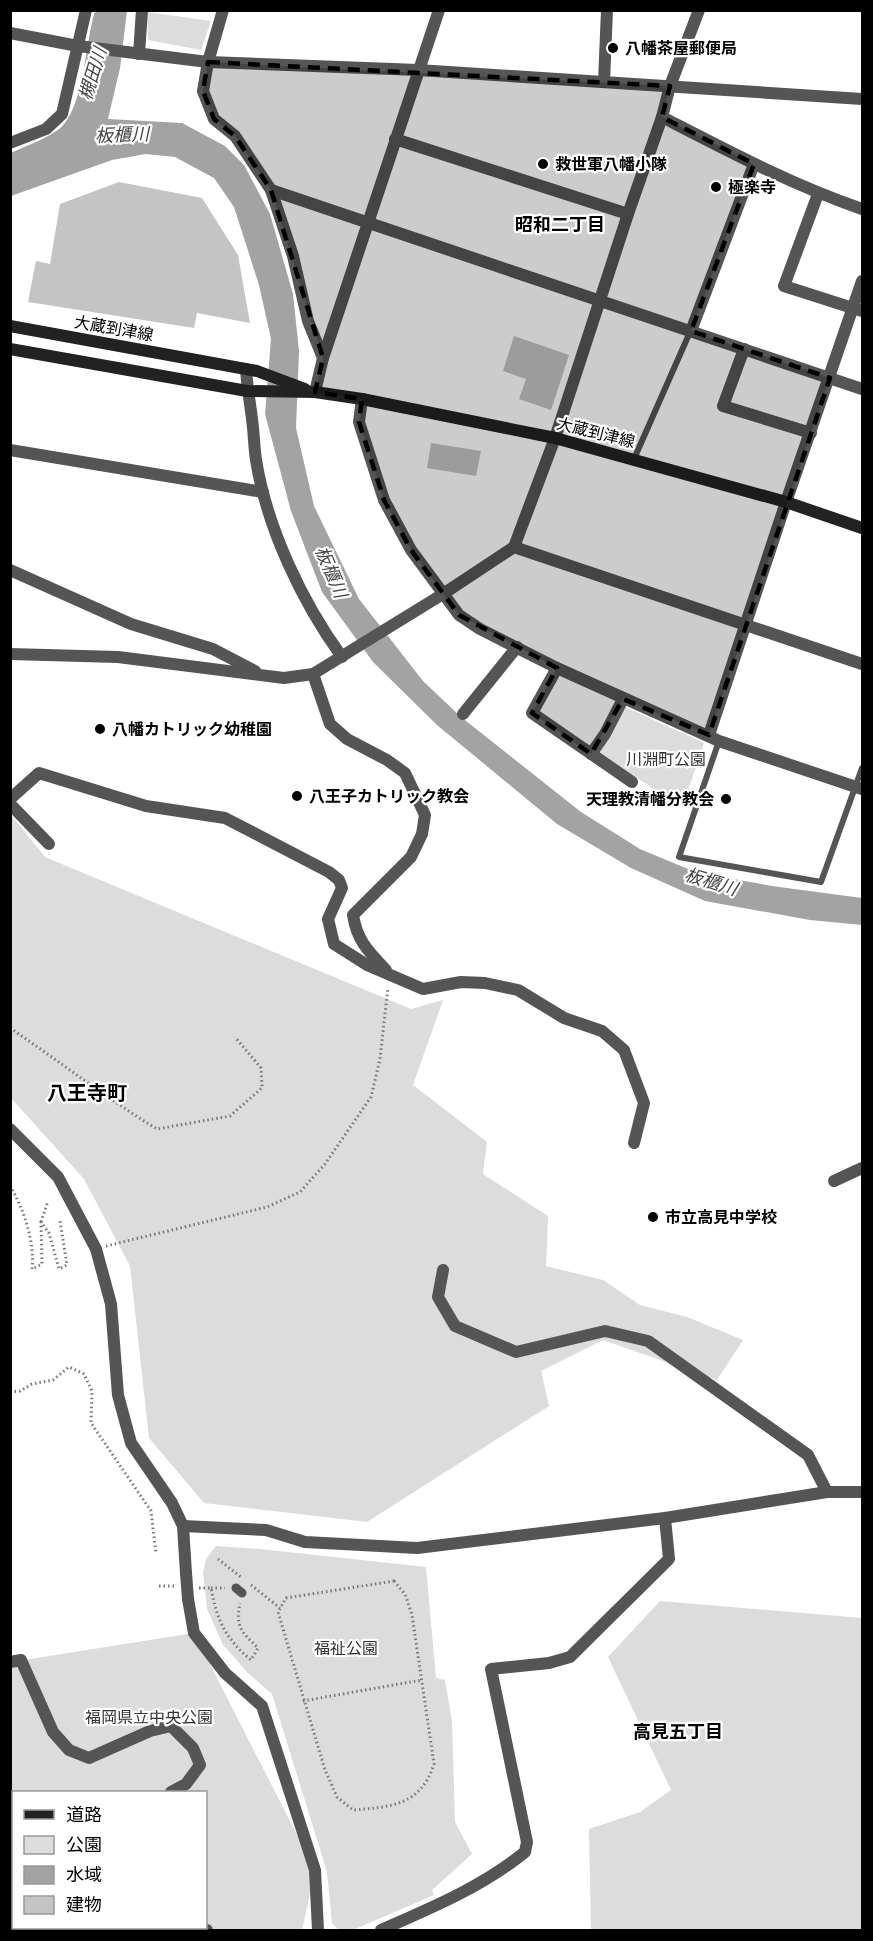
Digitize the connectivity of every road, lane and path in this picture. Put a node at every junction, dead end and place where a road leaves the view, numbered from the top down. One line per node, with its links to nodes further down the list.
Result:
1 (86, 10): 8 (street)
2 (142, 10): 9 (street)
3 (223, 10): 10 (street)
4 (439, 10): 11 (street)
5 (607, 10): 12 (street)
6 (699, 10): 13 (street)
7 (10, 33): 8 (street)
8 (78, 46): 9 (street); 17 (street)
9 (134, 54): 10 (street)
10 (208, 62): 11 (street); 19 (street)
11 (418, 70): 12 (street); 16 (street)
12 (604, 82): 13 (street)
13 (670, 86): 14 (street); 15 (street)
14 (862, 99)
15 (662, 117): 18 (street); 22 (street)
16 (395, 139): 22 (street); 23 (street)
17 (10, 143)
18 (754, 164): 20 (street); 28 (street)
19 (271, 190): 23 (street); 31 (street)
20 (818, 194): 21 (street); 26 (street)
21 (862, 209)
22 (628, 214): 25 (street)
23 (368, 221): 25 (street); 31 (street)
24 (862, 281): 26 (street)
25 (600, 300): 28 (street); 39 (street)
26 (858, 310): 33 (street)
27 (10, 326): 32 (main road, 大蔵到津線)
28 (691, 331): 30 (street); 41 (lane)
29 (10, 349): 35 (main road, 大蔵到津線)
30 (744, 349): 33 (street); 38 (street)
31 (323, 358): 36 (street)
32 (252, 370): 35 (street); 36 (main road, 大蔵到津線)
33 (830, 378): 34 (street); 38 (street)
34 (862, 389)
35 (252, 392): 36 (main road, 大蔵到津線); 42 (street)
36 (315, 392): 37 (main road, 大蔵到津線)
37 (362, 399): 39 (main road, 大蔵到津線); 47 (street)
38 (811, 433): 43 (street)
39 (555, 438): 41 (main road, 大蔵到津線); 45 (street)
40 (10, 450): 42 (street)
41 (634, 459): 43 (main road, 大蔵到津線)
42 (263, 492): 51 (street)
43 (786, 502): 44 (main road, 大蔵到津線); 48 (street)
44 (862, 528)
45 (514, 547): 47 (street); 48 (street)
46 (10, 570): 55 (street)
47 (443, 594): 49 (street); 51 (street)
48 (747, 626): 52 (street); 58 (street)
49 (517, 648): 53 (street); 57 (street)
50 (10, 654): 55 (street)
51 (345, 655): 54 (street)
52 (862, 664)
53 (557, 668): 56 (street); 59 (street)
54 (313, 674): 55 (street); 66 (street)
55 (261, 675)
56 (623, 699): 58 (street); 59 (street)
57 (463, 714)
58 (714, 738): 62 (street); 62 (lane)
59 (591, 754): 61 (street)
60 (862, 768): 62 (lane)
61 (632, 782)
62 (859, 788)
63 (10, 799): 66 (street)
64 (10, 804): 65 (street)
65 (49, 844)
66 (389, 973): 70 (street); 77 (path)
67 (10, 1028): 68 (path)
68 (235, 1037)
69 (10, 1129): 77 (street)
70 (634, 1143)
71 (862, 1168): 72 (street)
72 (834, 1181)
73 (10, 1186): 76 (path)
74 (48, 1202): 76 (path)
75 (60, 1221): 76 (path)
76 (41, 1222)
77 (96, 1249): 83 (street)
78 (443, 1270): 80 (street)
79 (10, 1392): 84 (path)
80 (827, 1492): 81 (street); 82 (street)
81 (862, 1492)
82 (665, 1518): 83 (street); 94 (street)
83 (183, 1526): 88 (street, bridge)
84 (156, 1554)
85 (251, 1585): 88 (path)
86 (159, 1586): 87 (path)
87 (180, 1587)
88 (190, 1593): 93 (street)
89 (10, 1662): 92 (street)
90 (422, 1680): 91 (path); 91 (path); 91 (path)
91 (303, 1701)
92 (173, 1791)
93 (318, 1930)
94 (381, 1930)

